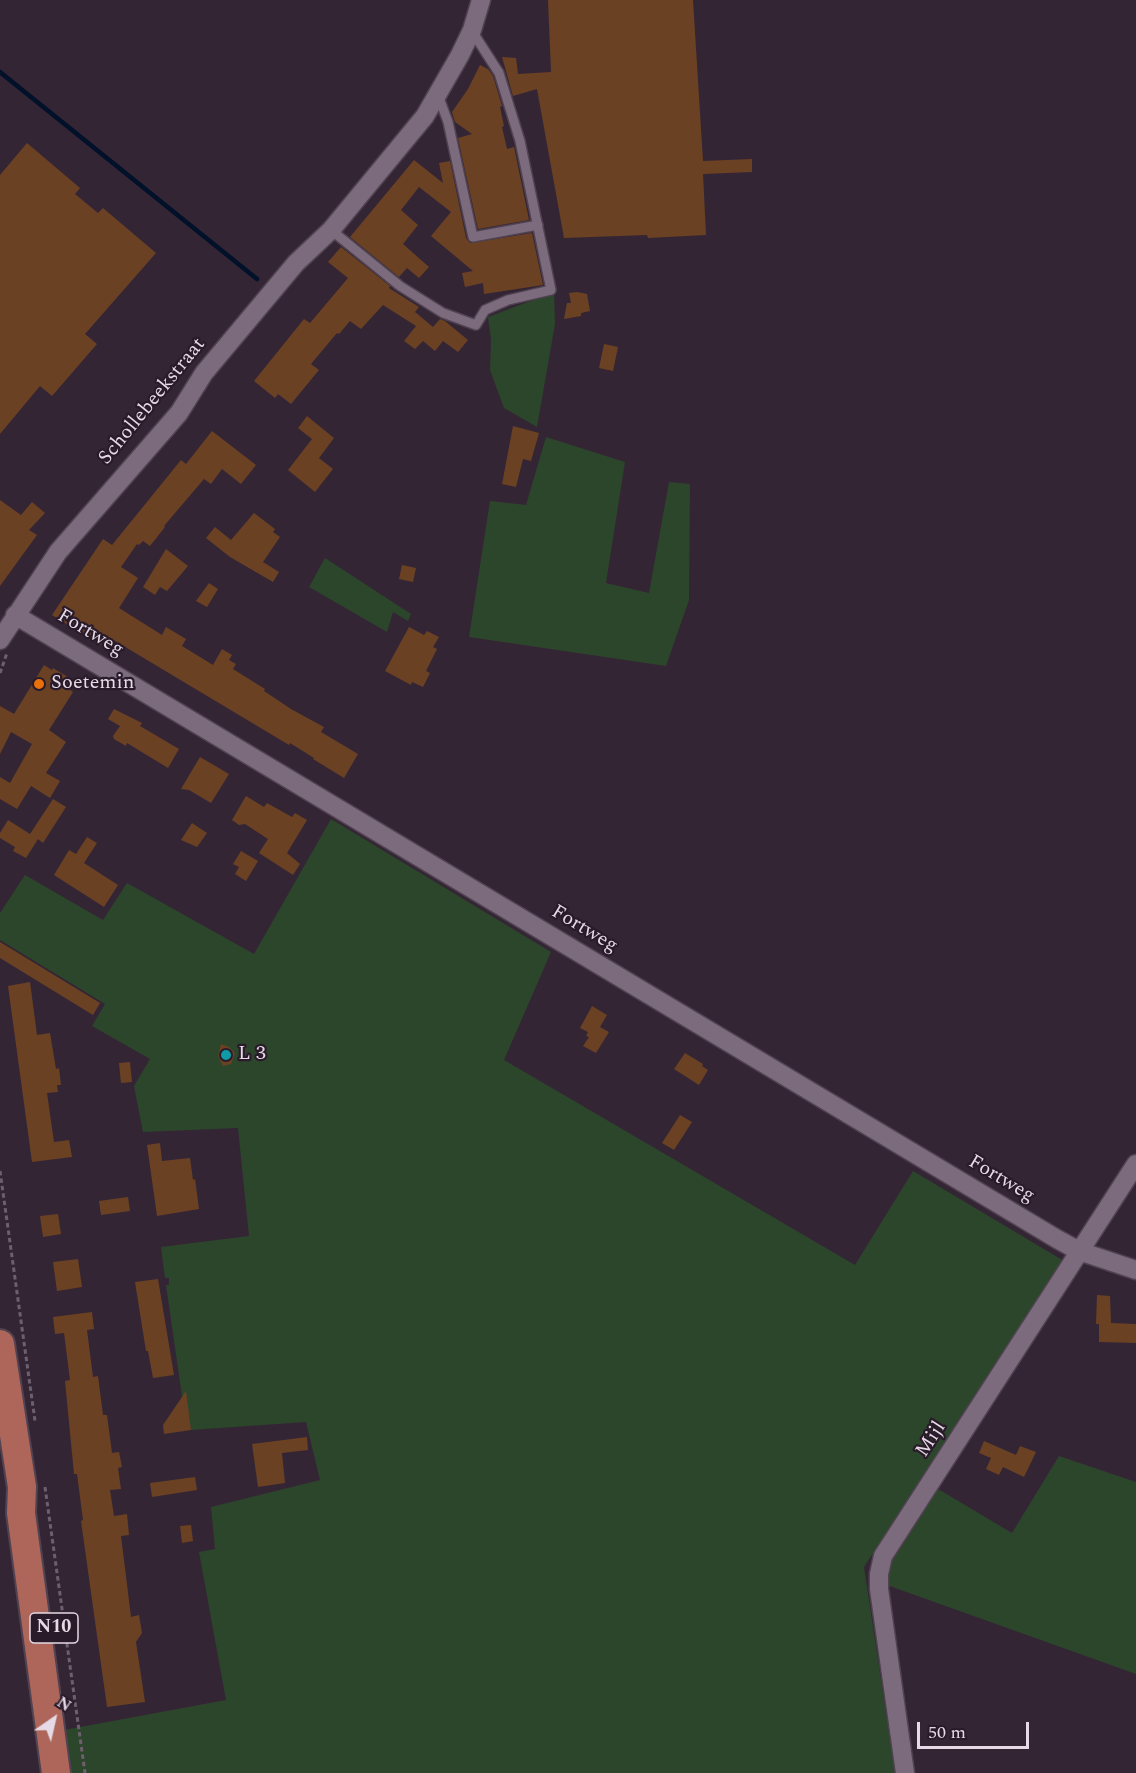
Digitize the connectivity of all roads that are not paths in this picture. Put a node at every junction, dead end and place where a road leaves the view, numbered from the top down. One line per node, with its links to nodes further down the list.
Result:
1 (481, 0): 2 (street, Schollebeekstraat)
2 (472, 30): 3 (street, Schollebeekstraat); 4 (lane)
3 (438, 95): 4 (lane); 5 (street, Schollebeekstraat)
4 (538, 225): 5 (lane)
5 (331, 230): 6 (street, Schollebeekstraat)
6 (15, 615): 7 (street, Schollebeekstraat); 9 (street, Fortweg)
7 (0, 640)
8 (1136, 1164): 9 (street, Mijl)
9 (1079, 1251): 10 (street, Fortweg); 15 (street, Mijl)
10 (1136, 1270)
11 (0, 1344): 12 (main road, N10)
12 (22, 1487): 13 (main road, N10); 14 (main road, N10)
13 (56, 1773)
14 (74, 1773)
15 (905, 1773)

